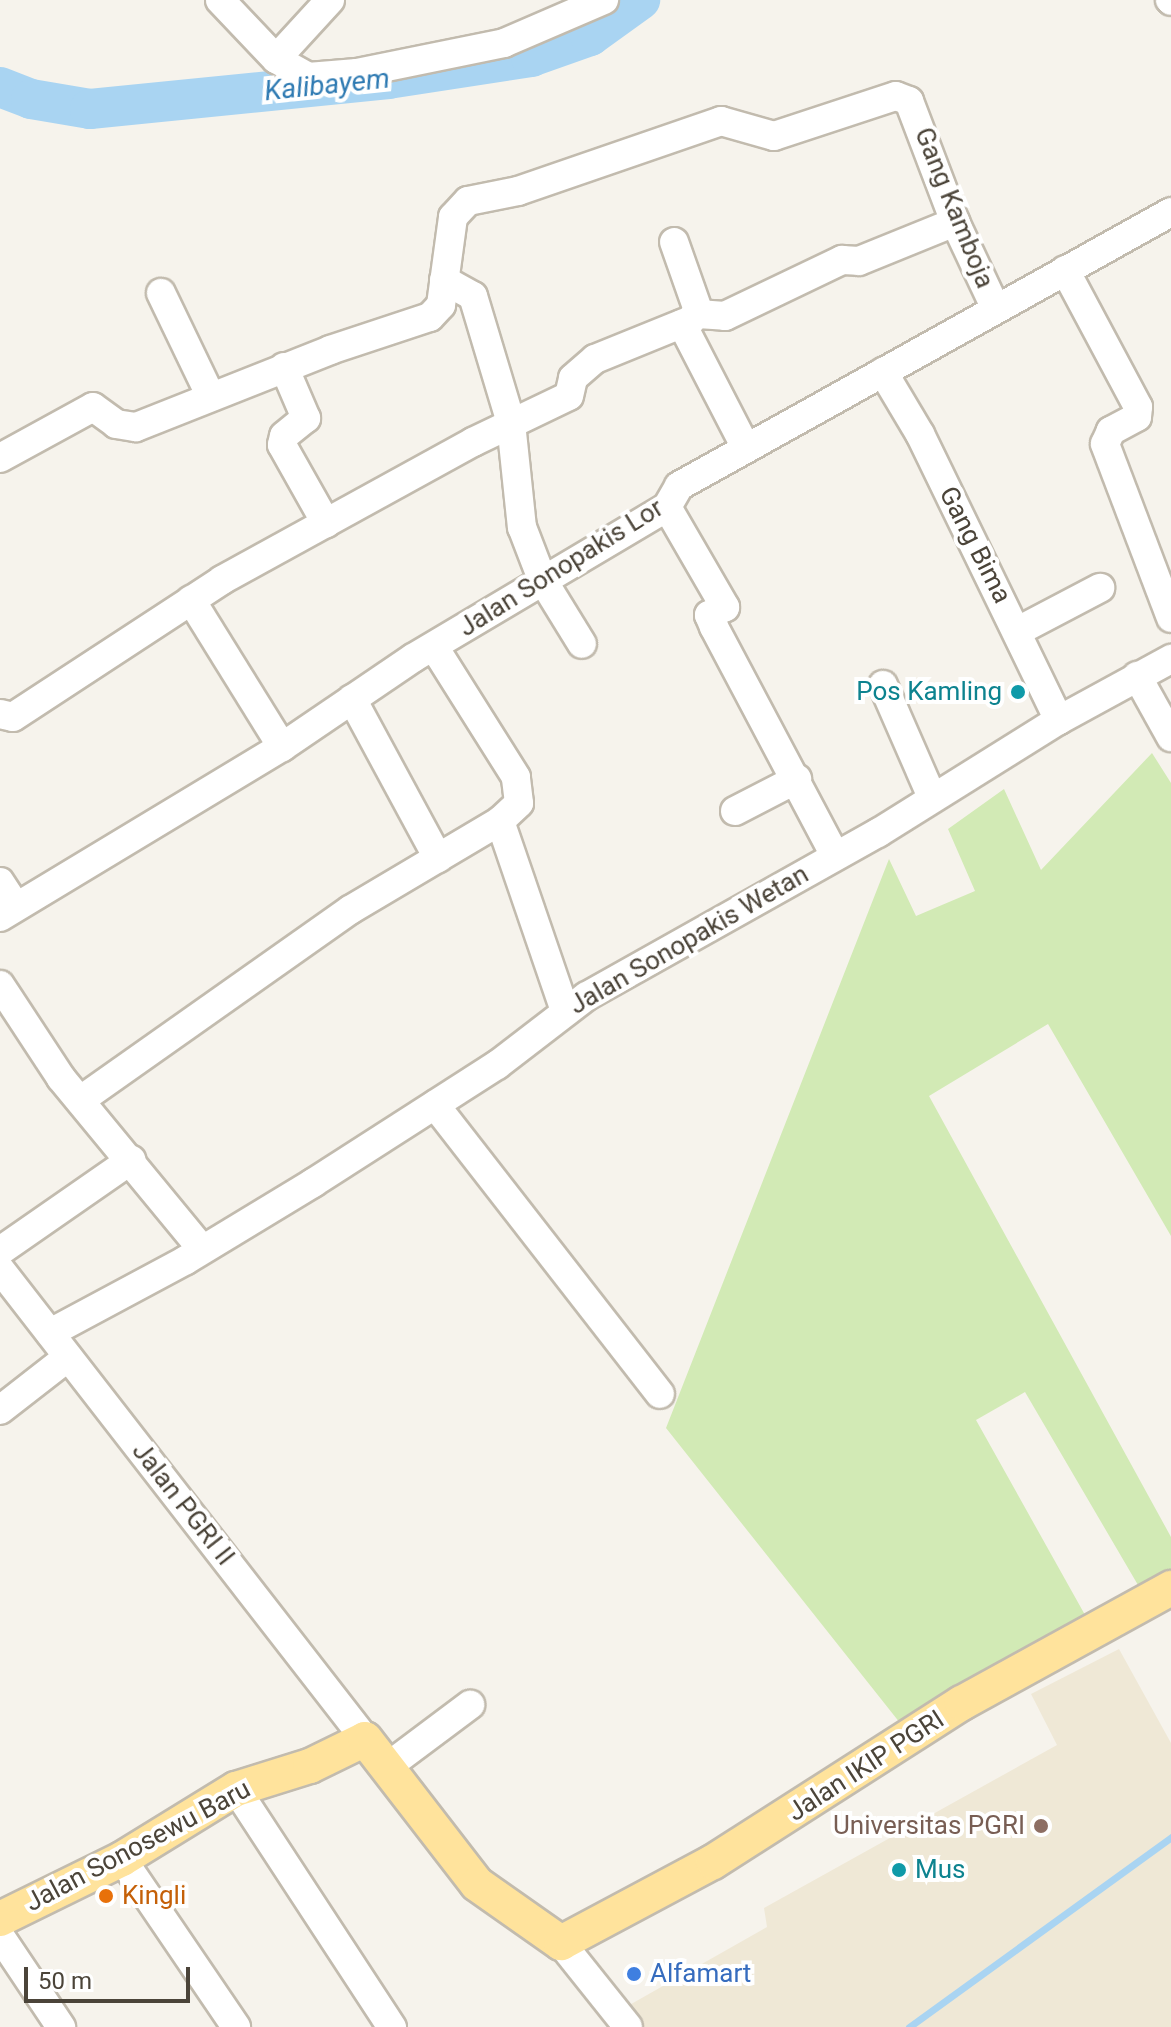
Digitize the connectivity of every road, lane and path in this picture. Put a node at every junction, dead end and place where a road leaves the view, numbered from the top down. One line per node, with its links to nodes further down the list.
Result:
1 (220, 0): 4 (street)
2 (330, 0): 4 (street)
3 (604, 0): 4 (street)
4 (276, 59)
5 (1171, 212): 8 (street, Jalan Sonopakis Lor)
6 (955, 222): 9 (street, Gang Kamboja); 11 (street, Gang Kamboja); 12 (street)
7 (674, 242): 12 (street)
8 (1065, 270): 11 (street, Jalan Sonopakis Lor); 24 (street)
9 (444, 280): 13 (street); 16 (street)
10 (161, 293): 15 (street)
11 (996, 309): 14 (street, Jalan Sonopakis Lor)
12 (690, 319): 16 (street); 17 (street)
13 (284, 367): 15 (street); 20 (street)
14 (883, 372): 17 (street, Jalan Sonopakis Lor); 25 (street, Gang Bima)
15 (211, 397): 18 (street)
16 (511, 423): 20 (street); 21 (street)
17 (746, 448): 19 (street, Jalan Sonopakis Lor)
18 (0, 458)
19 (667, 507): 21 (street, Jalan Sonopakis Lor); 36 (street)
20 (326, 523): 23 (street)
21 (542, 579): 26 (street); 27 (street, Jalan Sonopakis Lor)
22 (1100, 588): 25 (street)
23 (191, 600): 32 (street); 35 (street)
24 (1171, 618)
25 (1018, 631): 33 (street, Gang Bima)
26 (582, 644)
27 (434, 647): 31 (street, Jalan Sonopakis Lor); 39 (street)
28 (1171, 659): 29 (street, Jalan Sonopakis Wetan)
29 (1137, 676): 33 (street, Jalan Sonopakis Wetan); 34 (street)
30 (883, 685): 37 (street)
31 (352, 699): 35 (street, Jalan Sonopakis Lor); 41 (street)
32 (0, 714)
33 (1059, 720): 37 (street, Jalan Sonopakis Wetan)
34 (1171, 737)
35 (282, 747): 42 (street, Jalan Sonopakis Lor)
36 (797, 779): 38 (street); 40 (street)
37 (932, 797): 40 (street, Jalan Sonopakis Wetan)
38 (735, 811)
39 (509, 812): 41 (street); 44 (street)
40 (835, 856): 44 (street, Jalan Sonopakis Wetan)
41 (438, 858): 45 (street)
42 (5, 901)
43 (0, 985): 45 (street)
44 (565, 1011): 46 (street, Jalan Sonopakis Wetan)
45 (82, 1099): 47 (street)
46 (435, 1105): 48 (street, Jalan Sonopakis Wetan); 53 (street)
47 (131, 1160): 48 (street); 49 (street)
48 (202, 1249): 51 (street, Jalan Sonopakis Wetan)
49 (0, 1251)
50 (0, 1269): 51 (street, Jalan PGRI II)
51 (50, 1333): 52 (street, Jalan PGRI II)
52 (68, 1357): 54 (street); 57 (street, Jalan PGRI II)
53 (660, 1394)
54 (0, 1410)
55 (1171, 1588): 63 (main road, Jalan IKIP PGRI)
56 (470, 1705): 58 (street)
57 (365, 1739): 58 (main road); 59 (main road, Jalan Sonosewu Baru)
58 (387, 1767): 63 (main road)
59 (236, 1789): 60 (main road, Jalan Sonosewu Baru); 66 (street)
60 (122, 1859): 61 (main road, Jalan Sonosewu Baru); 65 (street)
61 (0, 1919)
62 (0, 1936): 64 (street)
63 (561, 1943): 67 (street)
64 (61, 2027)
65 (236, 2027)
66 (392, 2027)
67 (628, 2027)

